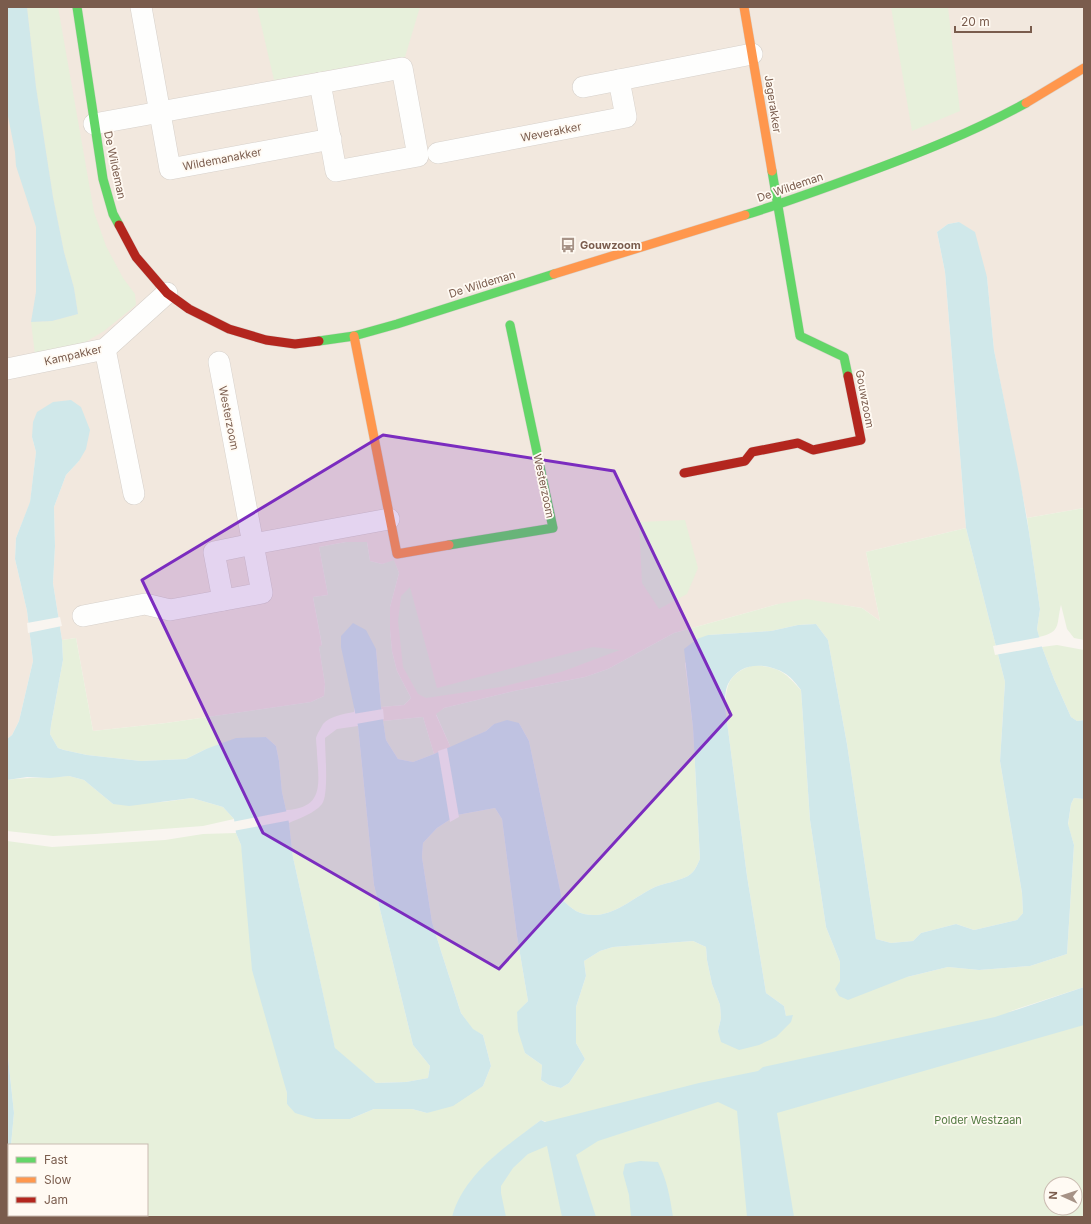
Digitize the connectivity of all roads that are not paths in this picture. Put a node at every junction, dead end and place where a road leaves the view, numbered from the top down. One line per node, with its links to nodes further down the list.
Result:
1 (77, 7): 10 (street, De Wildeman)
2 (141, 7): 9 (street, Wildemanakker)
3 (744, 7): 4 (street, Jagerakker)
4 (752, 54): 6 (street); 13 (street, Jagerakker)
5 (1084, 68): 13 (street, De Wildeman)
6 (620, 80): 8 (street); 12 (street, Weverakker)
7 (320, 83): 9 (street); 11 (street); 11 (street)
8 (583, 87)
9 (160, 113): 10 (street); 11 (street, Wildemanakker)
10 (94, 124): 14 (street, De Wildeman)
11 (330, 139)
12 (438, 153)
13 (778, 205): 16 (street, De Wildeman); 20 (street, Gouwzoom)
14 (167, 293): 16 (street, De Wildeman); 17 (street, Kampakker)
15 (510, 325): 22 (street, Westerzoom)
16 (354, 336): 22 (street, Westerzoom)
17 (105, 348): 19 (street, Kampakker); 21 (street)
18 (219, 362): 23 (street, Westerzoom)
19 (7, 369)
20 (684, 473)
21 (134, 494)
22 (390, 519): 23 (street)
23 (253, 544): 24 (street); 24 (street, Westerzoom)
24 (223, 600): 25 (street, Westerzoom)
25 (83, 616)

